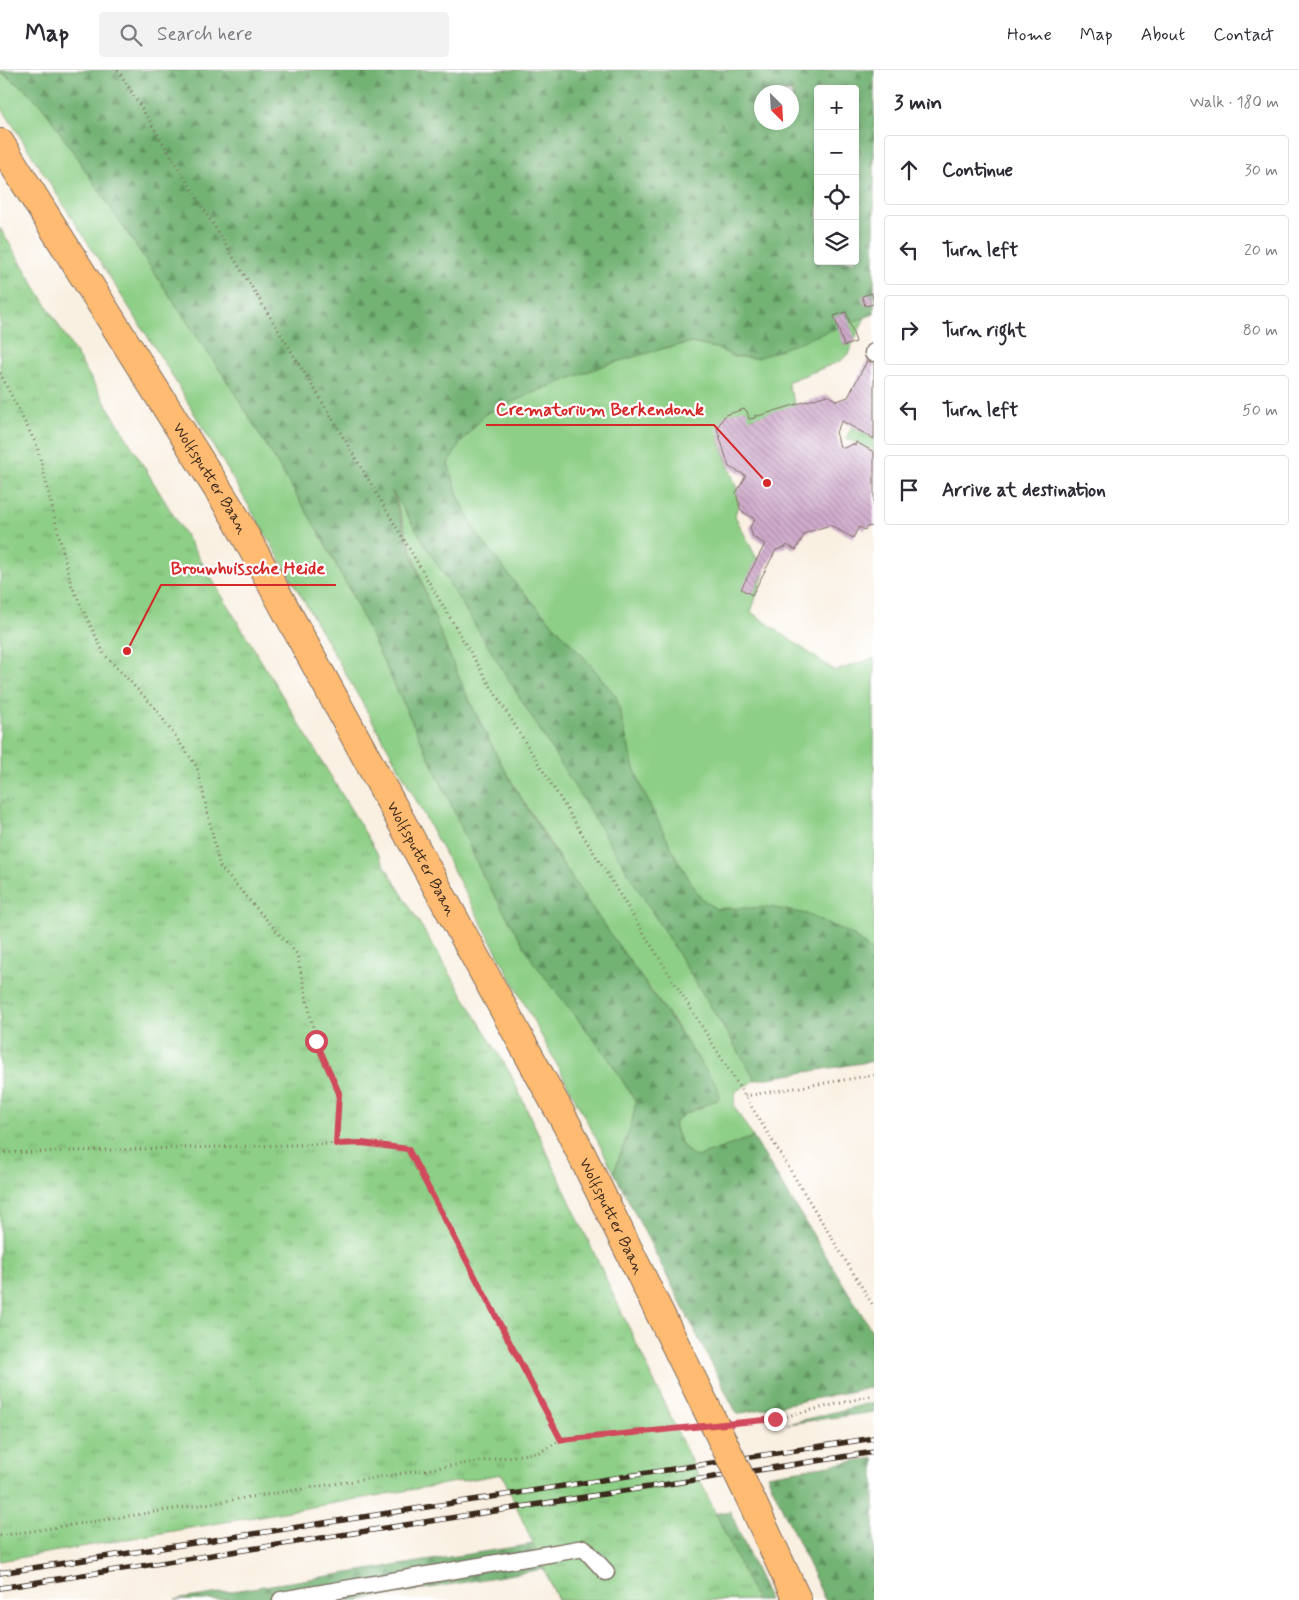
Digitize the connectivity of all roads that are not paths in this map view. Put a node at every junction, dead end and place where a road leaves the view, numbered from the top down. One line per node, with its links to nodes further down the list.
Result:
1 (0, 143): 4 (main road, Wolfsputter Baan, bridge)
2 (606, 1572): 3 (lane)
3 (281, 1600)
4 (797, 1600)

